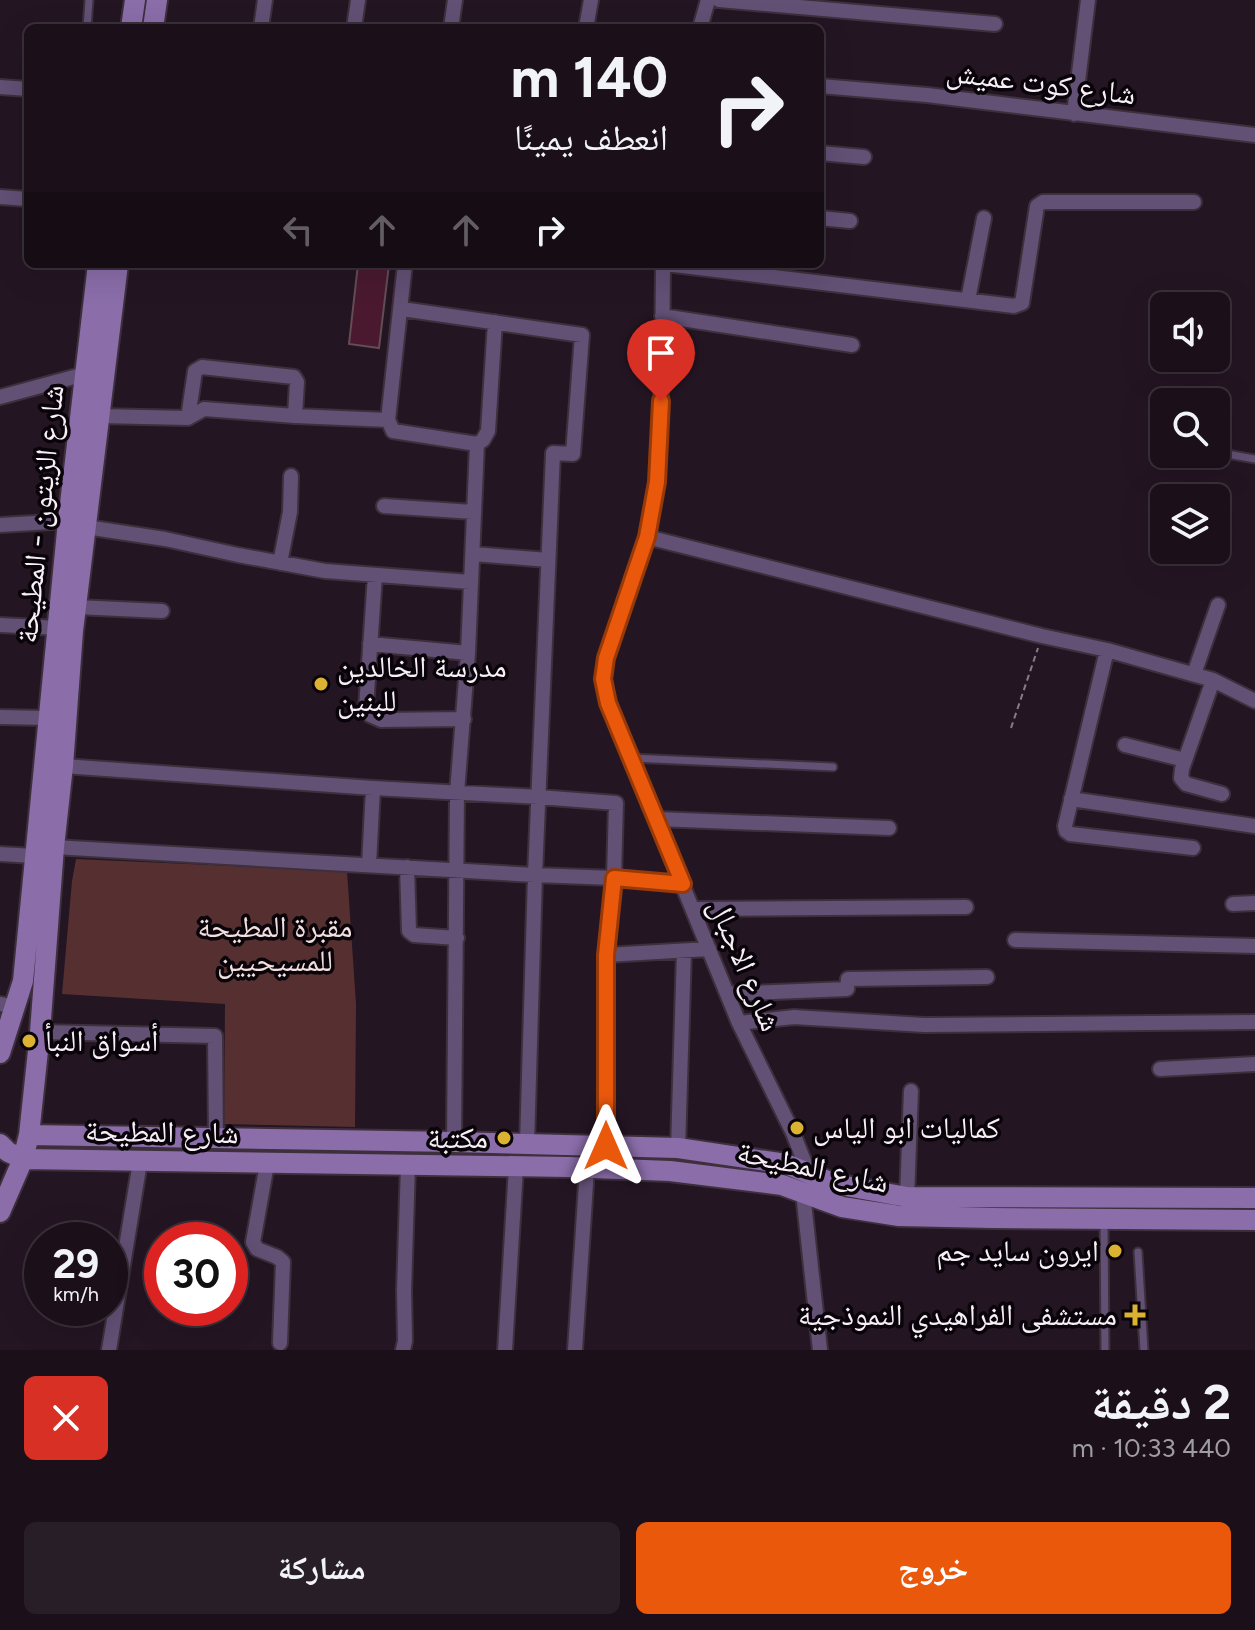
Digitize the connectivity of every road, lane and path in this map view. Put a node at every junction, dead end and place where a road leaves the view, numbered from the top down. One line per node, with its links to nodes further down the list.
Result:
1 (89, 0): 11 (lane)
2 (135, 0): 12 (street)
3 (157, 0): 13 (street)
4 (265, 0): 14 (street)
5 (358, 0): 15 (street)
6 (455, 0): 16 (street)
7 (591, 0): 17 (street)
8 (708, 0): 18 (street)
9 (719, 0): 19 (street)
10 (1088, 0): 23 (street)
11 (87, 24)
12 (132, 24)
13 (154, 24)
14 (262, 24)
15 (355, 24)
16 (452, 24)
17 (587, 24)
18 (701, 24)
19 (995, 24)
20 (824, 86): 23 (street, شارع كوت عميش)
21 (0, 87): 22 (street)
22 (24, 89)
23 (1074, 114): 24 (street, شارع كوت عميش)
24 (1255, 135)
25 (824, 153): 26 (street)
26 (864, 157)
27 (0, 197): 28 (street)
28 (24, 199)
29 (1194, 202): 38 (street)
30 (824, 218): 32 (street)
31 (984, 218): 38 (street)
32 (850, 221)
33 (98, 268): 43 (street, شارع الزيتون - المطيحة)
34 (118, 268): 45 (street, شارع الزيتون - المطيحة)
35 (405, 268): 39 (street)
36 (664, 268): 40 (street, شارع الاجبال)
37 (698, 268): 38 (street)
38 (968, 300)
39 (402, 309): 41 (street); 48 (street)
40 (662, 316): 42 (street); 57 (street, شارع الاجبال)
41 (495, 322): 49 (street); 59 (street)
42 (852, 345)
43 (85, 374): 44 (street); 55 (street, شارع الزيتون - المطيحة)
44 (0, 397)
45 (99, 416): 47 (street); 55 (street, شارع الزيتون - المطيحة)
46 (295, 416): 47 (street); 47 (street); 48 (street)
47 (188, 418)
48 (388, 420): 49 (street)
49 (477, 444): 54 (street)
50 (1230, 455): 51 (lane)
51 (1255, 459)
52 (291, 476): 60 (street)
53 (384, 506): 54 (street)
54 (473, 512): 58 (street)
55 (77, 524): 56 (street); 60 (street); 64 (street, شارع الزيتون - المطيحة); 67 (street, شارع الزيتون - المطيحة)
56 (0, 525)
57 (647, 537): 68 (street); 80 (street, شارع الاجبال)
58 (473, 554): 59 (street); 62 (street)
59 (548, 560): 87 (street)
60 (280, 563): 61 (street)
61 (375, 575): 62 (street); 69 (street)
62 (470, 582): 71 (street)
63 (1218, 605): 72 (street)
64 (76, 607): 65 (street); 82 (street, شارع الزيتون - المطيحة)
65 (162, 611)
66 (0, 625): 67 (street)
67 (58, 628): 76 (street, شارع الزيتون - المطيحة)
68 (1042, 636): 70 (street); 78 (path)
69 (370, 644): 71 (street); 77 (street)
70 (1107, 650): 72 (street); 88 (street)
71 (468, 653): 77 (street)
72 (1194, 674): 73 (street)
73 (1213, 680): 74 (street); 81 (street)
74 (1255, 701)
75 (0, 717): 76 (street)
76 (48, 718): 95 (street, شارع الزيتون - المطيحة)
77 (464, 719): 85 (street)
78 (1011, 728)
79 (1125, 745): 81 (street)
80 (631, 758): 83 (lane); 89 (street, شارع الاجبال)
81 (1185, 760): 86 (street)
82 (63, 766): 84 (street); 92 (street, شارع الزيتون - المطيحة)
83 (833, 767)
84 (373, 788): 85 (street); 96 (street)
85 (457, 793): 87 (street); 98 (street)
86 (1222, 794)
87 (539, 797): 99 (street); 100 (street)
88 (1071, 799): 90 (street); 93 (street)
89 (657, 819): 91 (street); 101 (street, شارع الاجبال)
90 (1255, 826)
91 (889, 828)
92 (54, 847): 96 (street); 117 (street, شارع الزيتون - المطيحة)
93 (1193, 848)
94 (0, 854): 95 (street)
95 (34, 856): 114 (street, شارع الزيتون - المطيحة)
96 (369, 865): 97 (street)
97 (407, 867): 98 (street); 106 (street)
98 (458, 871): 99 (street); 106 (street)
99 (535, 875): 100 (street); 126 (street)
100 (614, 878): 101 (street); 111 (street)
101 (683, 884): 105 (street, شارع الاجبال)
102 (1255, 903): 103 (street)
103 (1233, 904)
104 (966, 907): 105 (street)
105 (694, 909): 109 (street, شارع الاجبال)
106 (457, 938): 124 (street)
107 (1015, 940): 108 (street)
108 (1255, 946)
109 (709, 949): 110 (street); 113 (street, شارع الاجبال)
110 (684, 951): 111 (street); 129 (street)
111 (606, 955): 128 (street)
112 (987, 977): 113 (street)
113 (728, 994): 116 (street, شارع الاجبال)
114 (8, 1006): 118 (street, شارع الزيتون - المطيحة)
115 (1255, 1022): 116 (street)
116 (739, 1023): 136 (street, شارع الاجبال)
117 (40, 1032): 122 (street, شارع الزيتون - المطيحة); 123 (street)
118 (0, 1053)
119 (1255, 1064): 120 (street)
120 (1160, 1069)
121 (911, 1091): 138 (street)
122 (29, 1135): 123 (street, شارع المطيحة); 130 (street, شارع الزيتون - المطيحة)
123 (216, 1139): 124 (street, شارع المطيحة)
124 (454, 1142): 126 (street, شارع المطيحة)
125 (0, 1144): 130 (street)
126 (527, 1144): 127 (street, شارع المطيحة)
127 (569, 1144): 128 (street, شارع المطيحة); 135 (street)
128 (606, 1146): 129 (street, شارع المطيحة)
129 (678, 1148): 136 (street, شارع المطيحة)
130 (23, 1159): 131 (street, شارع المطيحة); 141 (street, شارع الزيتون - المطيحة)
131 (140, 1162): 132 (street, شارع المطيحة); 147 (street)
132 (267, 1164): 133 (street, شارع المطيحة); 146 (street)
133 (408, 1165): 134 (street, شارع المطيحة); 148 (street)
134 (516, 1167): 135 (street, شارع المطيحة); 149 (street)
135 (578, 1168): 137 (street, شارع المطيحة); 150 (street)
136 (808, 1171): 138 (street, شارع المطيحة)
137 (803, 1193): 142 (street, شارع المطيحة); 151 (street)
138 (907, 1197): 139 (street, شارع المطيحة)
139 (992, 1197): 140 (street, شارع المطيحة); 142 (street)
140 (1255, 1198)
141 (0, 1212)
142 (991, 1218): 143 (street, شارع المطيحة)
143 (1104, 1219): 144 (street, شارع المطيحة); 152 (lane)
144 (1255, 1220)
145 (1138, 1252): 153 (lane)
146 (280, 1343)
147 (109, 1350)
148 (403, 1350)
149 (505, 1350)
150 (575, 1350)
151 (820, 1350)
152 (1105, 1350)
153 (1144, 1350)

